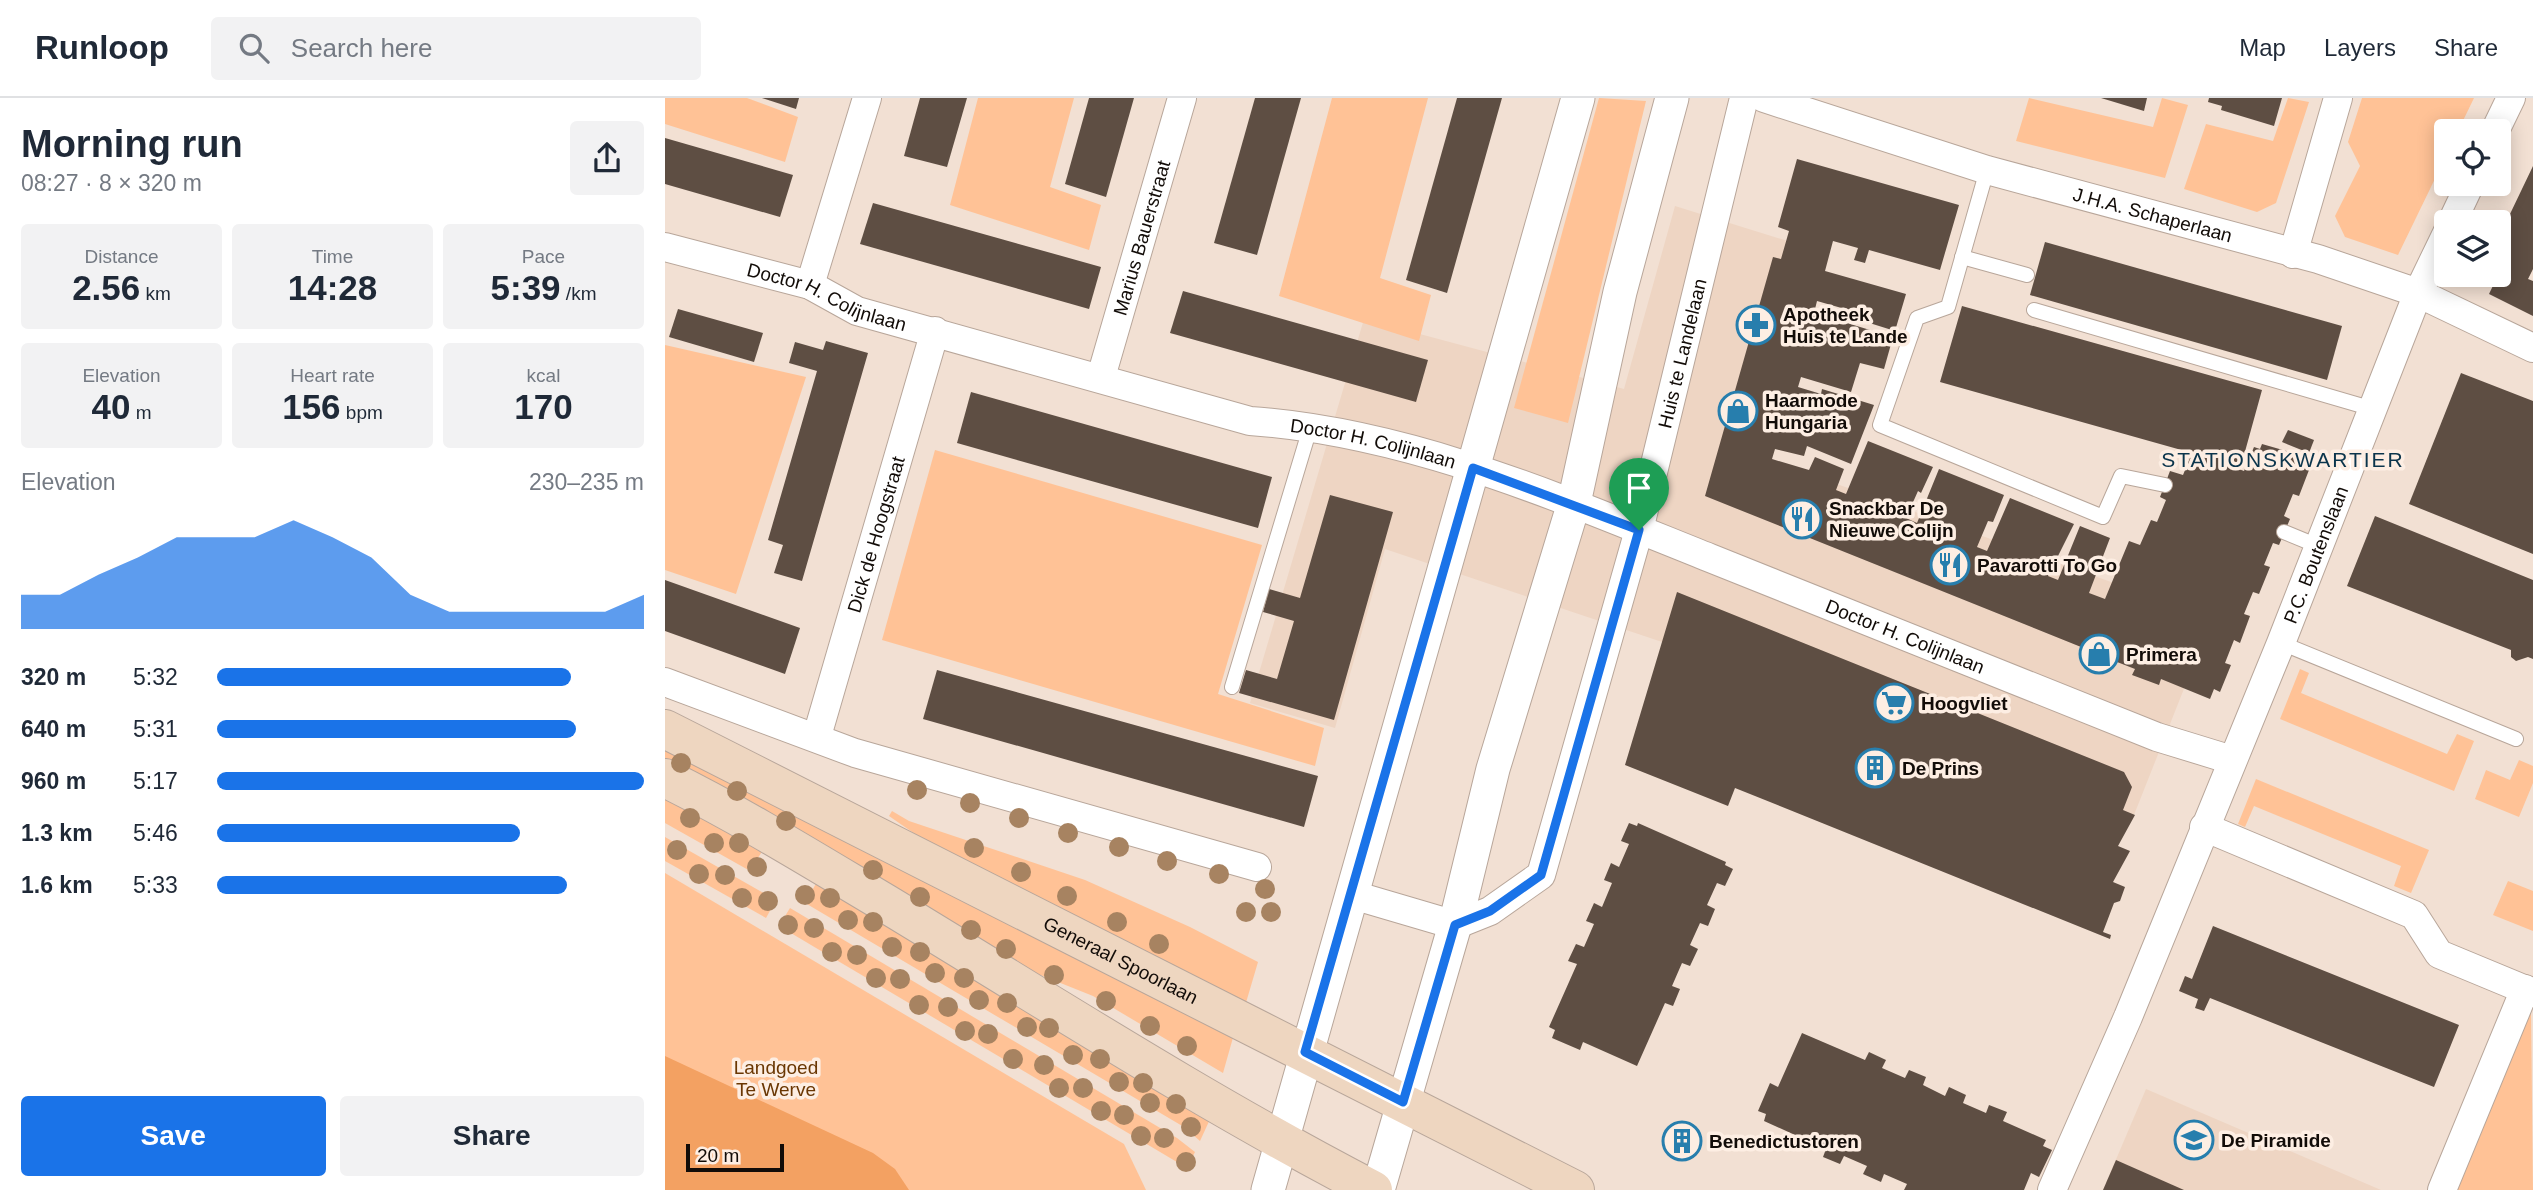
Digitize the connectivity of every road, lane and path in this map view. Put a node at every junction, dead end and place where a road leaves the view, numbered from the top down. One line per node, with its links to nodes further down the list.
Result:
1 (867, 98): 16 (street)
2 (1182, 98): 21 (street, Marius Bauerstraat)
3 (1578, 98): 24 (street)
4 (1672, 98): 26 (street)
5 (1744, 98): 27 (street, Huis te Landelaan)
6 (1764, 98): 10 (street, J.H.A. Schaperlaan)
7 (2338, 98): 12 (street)
8 (2511, 98): 9 (street)
9 (2501, 119)
10 (1987, 170): 12 (street, J.H.A. Schaperlaan); 13 (lane)
11 (665, 247): 16 (street, Doctor H. Colijnlaan)
12 (2294, 254): 17 (street, J.H.A. Schaperlaan)
13 (1962, 257): 15 (lane); 25 (lane)
14 (2434, 260): 17 (street, P.C. Boutenslaan)
15 (2027, 275)
16 (810, 285): 19 (street, Doctor H. Colijnlaan)
17 (2418, 293): 20 (street, J.H.A. Schaperlaan); 22 (street, P.C. Boutenslaan)
18 (2034, 310): 22 (lane)
19 (935, 331): 21 (street, Doctor H. Colijnlaan); 34 (street, Dick de Hoogstraat)
20 (2533, 348)
21 (1101, 377): 23 (street, Doctor H. Colijnlaan)
22 (2373, 409): 29 (street, P.C. Boutenslaan)
23 (1311, 425): 24 (street, Doctor H. Colijnlaan); 32 (lane)
24 (1473, 468): 26 (street, Doctor H. Colijnlaan); 40 (street)
25 (2165, 485)
26 (1574, 503): 27 (street, Doctor H. Colijnlaan); 41 (street)
27 (1639, 530): 36 (street, Doctor H. Colijnlaan); 41 (street, Huis te Landelaan)
28 (2284, 532): 29 (lane)
29 (2318, 546): 30 (street, P.C. Boutenslaan)
30 (2281, 643): 35 (lane); 36 (street, P.C. Boutenslaan)
31 (665, 682): 34 (street)
32 (1232, 687)
33 (665, 729): 43 (main road, Generaal Spoorlaan)
34 (817, 736): 39 (street)
35 (2517, 739)
36 (2232, 760): 38 (street)
37 (665, 778): 45 (main road)
38 (2204, 827): 42 (street); 49 (street)
39 (1257, 867)
40 (1353, 894): 41 (street); 43 (street)
41 (1455, 925): 44 (street)
42 (2529, 991): 50 (street)
43 (1305, 1052): 44 (main road, Generaal Spoorlaan); 45 (street)
44 (1403, 1102): 47 (street); 48 (main road, Generaal Spoorlaan)
45 (1282, 1143): 46 (street); 47 (main road)
46 (1268, 1190)
47 (1375, 1190)
48 (1575, 1190)
49 (2052, 1190)
50 (2442, 1190)

